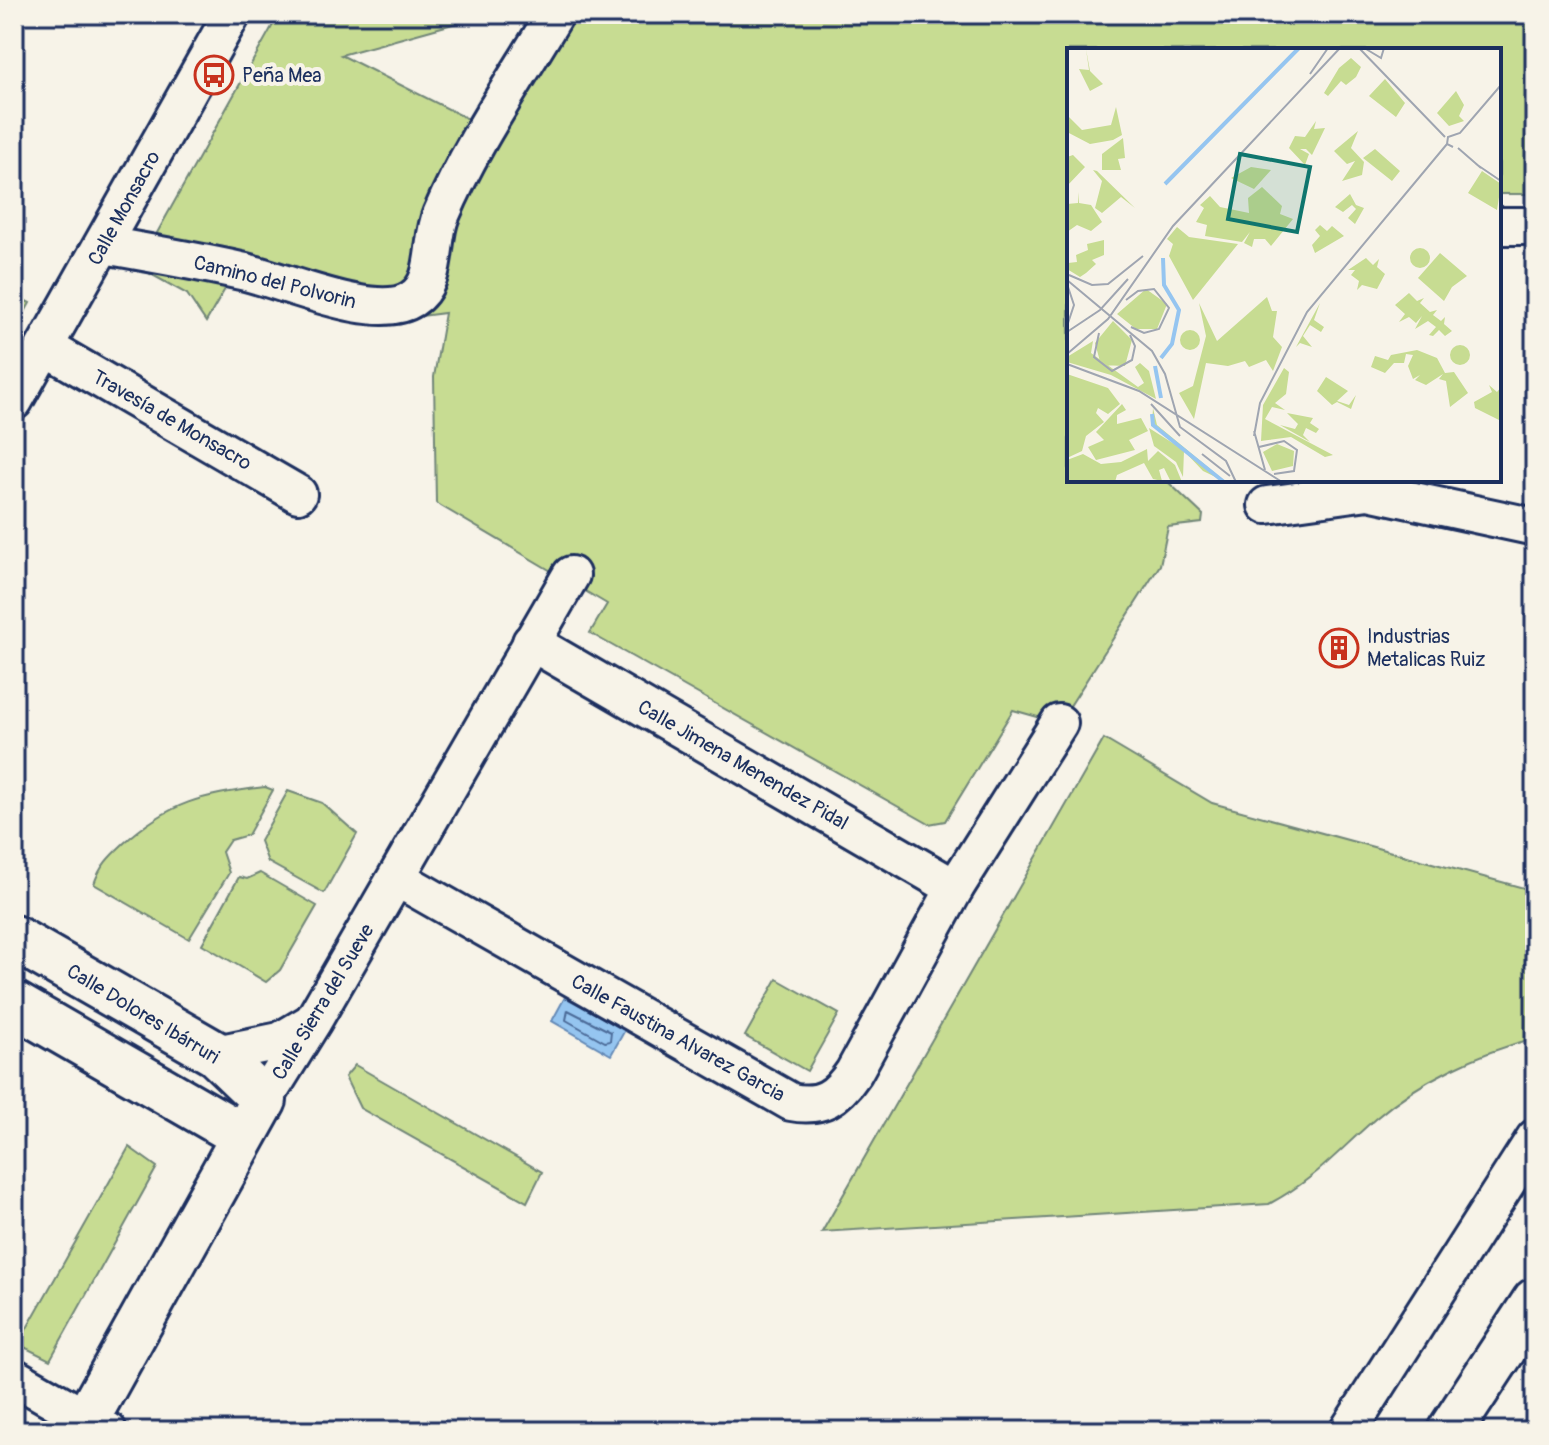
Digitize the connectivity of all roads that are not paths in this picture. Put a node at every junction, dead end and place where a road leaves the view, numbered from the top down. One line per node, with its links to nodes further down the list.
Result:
1 (232, 14): 5 (street, Calle Monsacro)
2 (555, 14): 5 (street, Camino del Polvorin)
3 (1501, 226): 4 (street)
4 (1535, 226)
5 (104, 245): 6 (street, Calle Monsacro)
6 (45, 347): 7 (street, Calle Monsacro); 8 (street, Travesía de Monsacro)
7 (14, 401)
8 (298, 494)
9 (1267, 505): 10 (street)
10 (1535, 527)
11 (571, 575): 12 (street, Calle Sierra del Sueve)
12 (531, 642): 14 (street, Calle Sierra del Sueve); 15 (street, Calle Jimena Menendez Pidal)
13 (1059, 723): 15 (street, Calle Faustina Alvarez Garcia)
14 (397, 878): 15 (street, Calle Faustina Alvarez Garcia); 18 (street, Calle Sierra del Sueve)
15 (955, 888)
16 (14, 938): 19 (main road, Calle Dolores Ibárruri)
17 (14, 1004): 20 (main road)
18 (313, 1021): 19 (street); 20 (street, Calle Sierra del Sueve)
19 (216, 1054): 20 (main road, Calle Dolores Ibárruri)
20 (254, 1118): 24 (main road, Calle Sierra del Sueve)
21 (1535, 1138): 25 (street)
22 (1535, 1301): 26 (main road)
23 (14, 1377): 24 (street)
24 (92, 1427)
25 (1348, 1431)
26 (1450, 1431)

